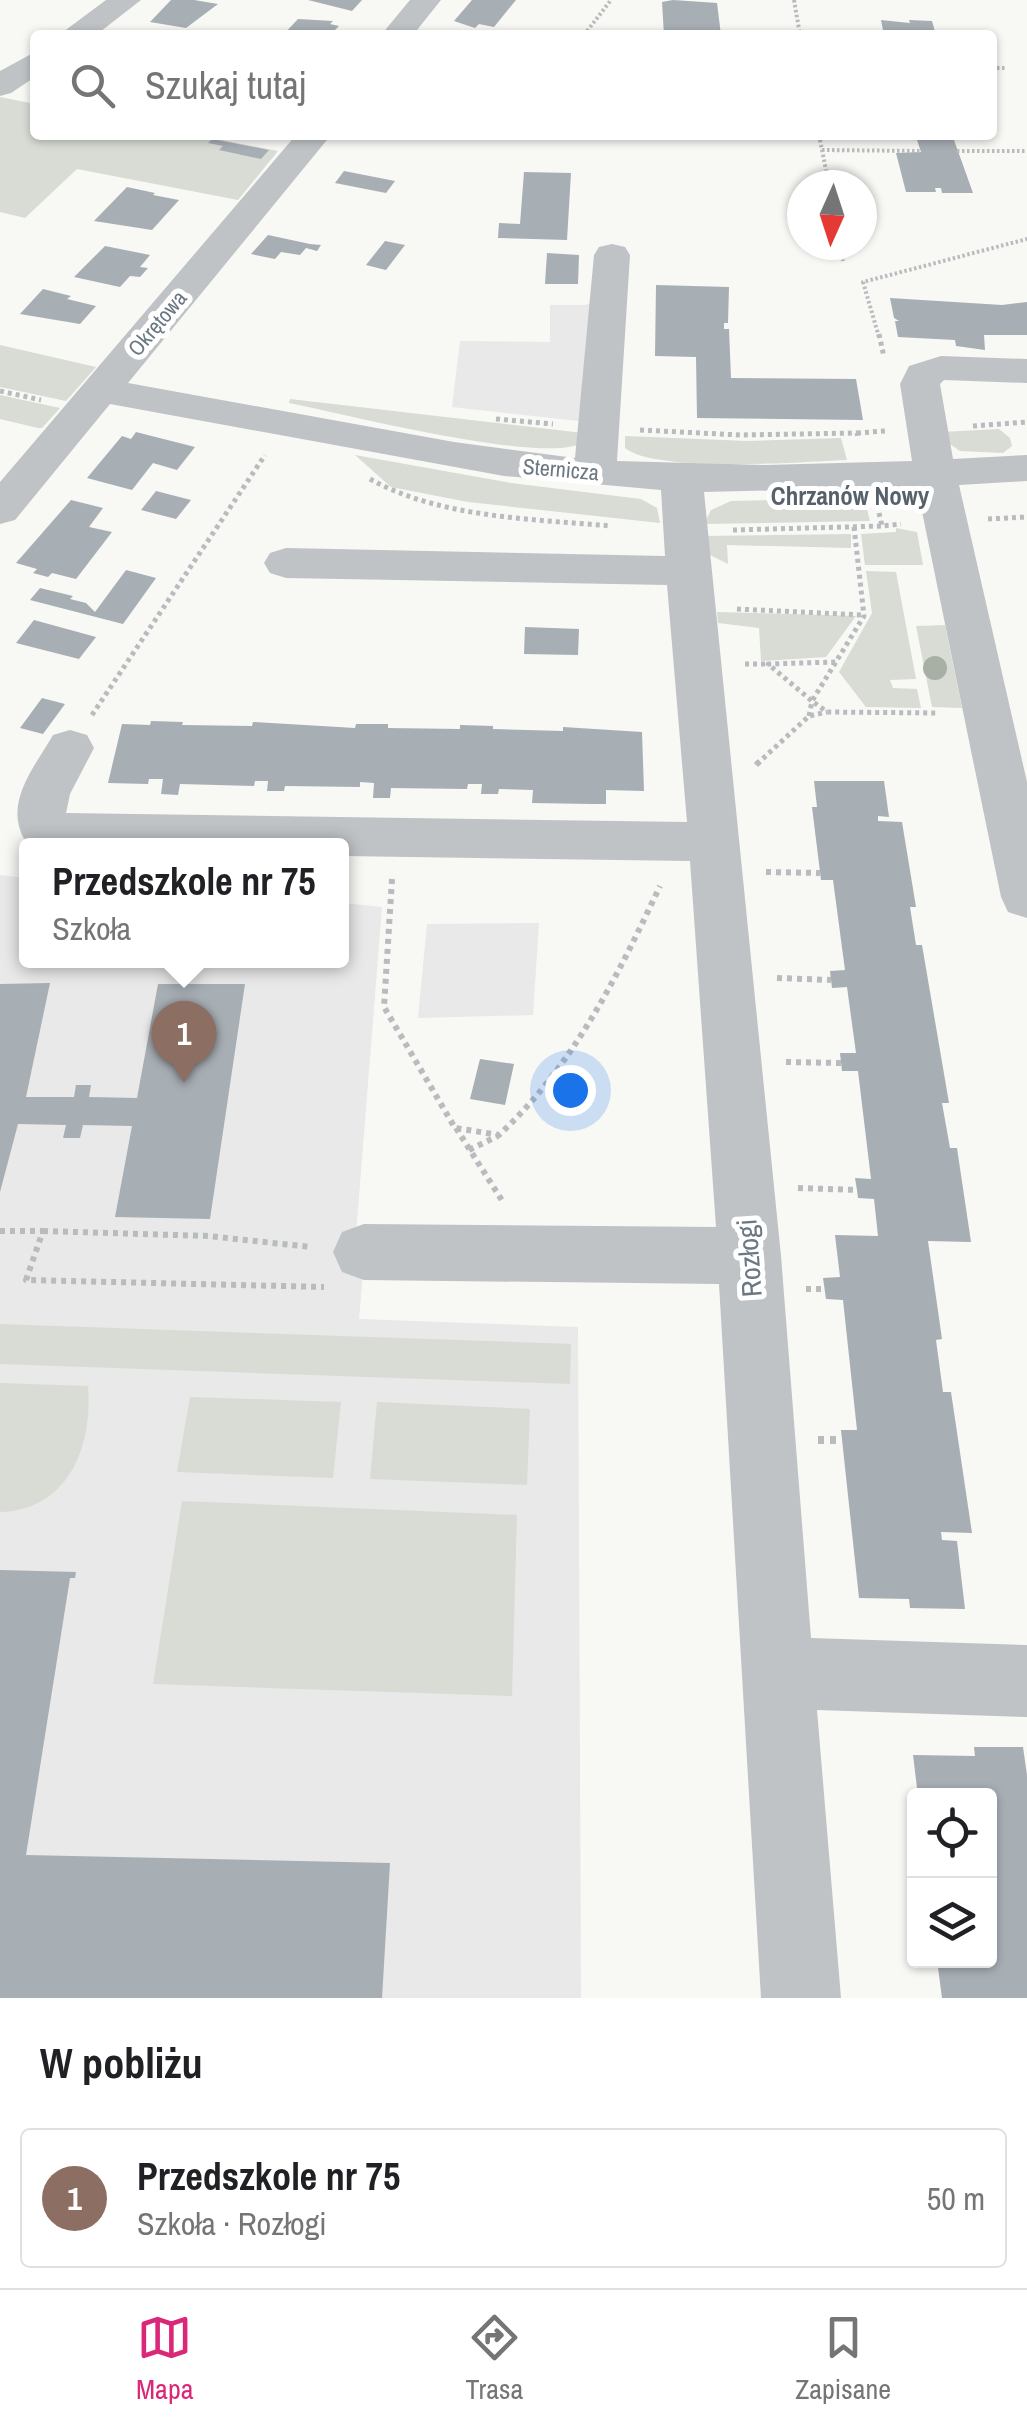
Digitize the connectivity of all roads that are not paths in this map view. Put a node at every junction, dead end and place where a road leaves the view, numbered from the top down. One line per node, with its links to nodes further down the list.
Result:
1 (126, 0): 3 (street)
2 (426, 0): 4 (street)
3 (82, 30)
4 (401, 30)
5 (30, 65): 6 (street)
6 (0, 86)
7 (310, 140): 10 (street, Okrętowa)
8 (612, 255): 12 (street)
9 (1027, 371): 13 (street)
10 (101, 390): 12 (street, Sternicza); 15 (street, Okrętowa)
11 (1027, 468): 13 (street, Sternicza)
12 (594, 472): 14 (street, Sternicza)
13 (936, 472): 14 (street, Sternicza); 20 (street)
14 (682, 481): 17 (street, Rozłogi)
15 (0, 510)
16 (286, 563): 17 (street)
17 (688, 589): 19 (street, Rozłogi)
18 (70, 748): 19 (street)
19 (726, 840): 22 (street, Rozłogi)
20 (1027, 897)
21 (364, 1252): 22 (street)
22 (750, 1256): 23 (street, Rozłogi)
23 (777, 1673): 24 (street); 25 (street, Rozłogi)
24 (1027, 1680)
25 (802, 1998)

